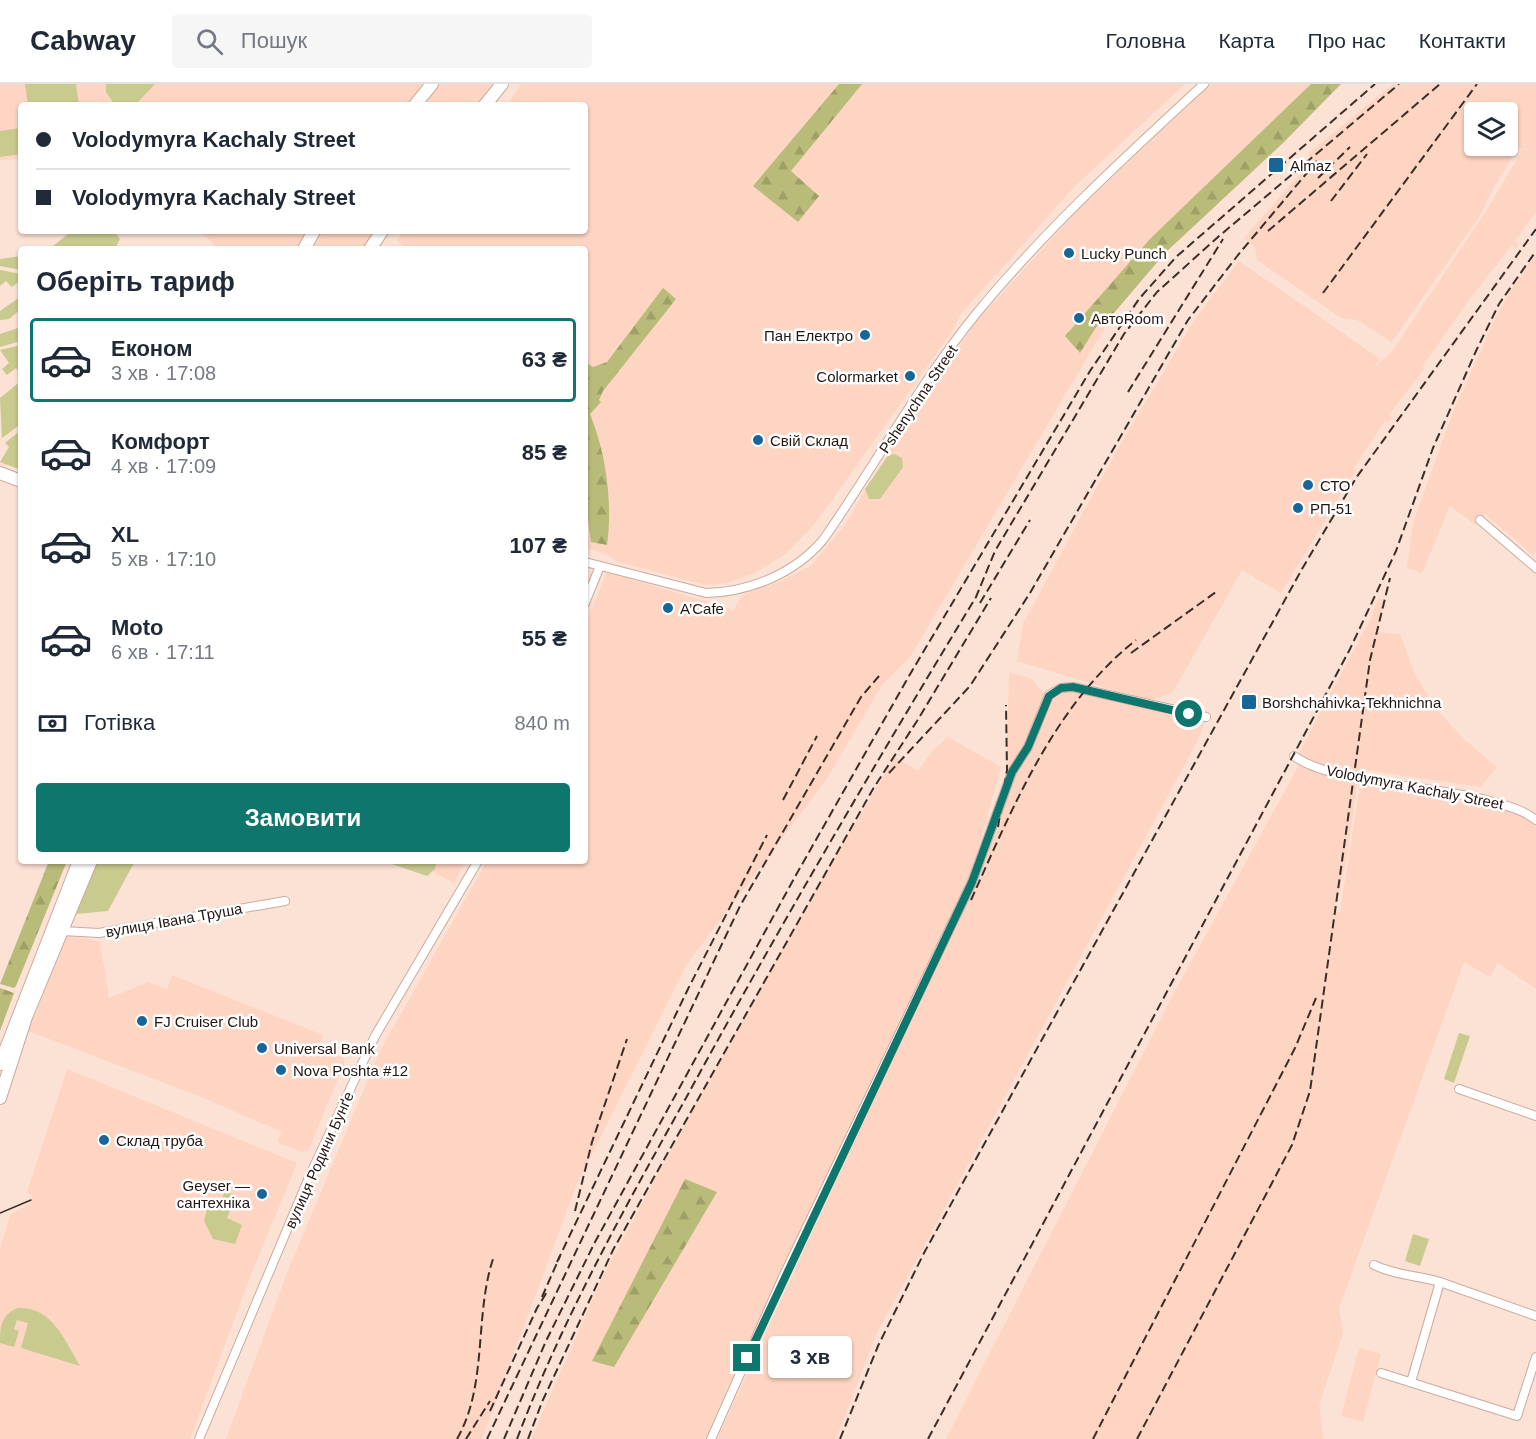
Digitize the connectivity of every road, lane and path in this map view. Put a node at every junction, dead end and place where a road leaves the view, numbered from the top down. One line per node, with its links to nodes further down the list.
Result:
1 (432, 84): 4 (main road)
2 (502, 84): 5 (main road)
3 (1203, 84): 10 (street, Pshenychna Street)
4 (417, 102)
5 (487, 102)
6 (0, 473): 7 (main road)
7 (18, 480)
8 (1480, 520): 11 (street)
9 (588, 563): 10 (street, Pshenychna Street)
10 (600, 566): 12 (street)
11 (1536, 568)
12 (588, 596)
13 (1206, 717): 32 (street)
14 (1294, 756): 15 (street, Volodymyra Kachaly Street)
15 (1536, 820)
16 (77, 864): 21 (main road)
17 (90, 864): 20 (main road)
18 (476, 864): 31 (street, вулиця Родини Бунґе)
19 (285, 901): 20 (street, вулиця Івана Труша)
20 (63, 932): 23 (main road)
21 (0, 1064)
22 (1459, 1089): 24 (street)
23 (0, 1098)
24 (1536, 1116)
25 (1374, 1265): 26 (street)
26 (1440, 1282): 27 (street); 30 (street)
27 (1536, 1316)
28 (1536, 1357): 30 (street)
29 (1381, 1372): 30 (street)
30 (1411, 1382)
31 (199, 1439)
32 (711, 1439)

